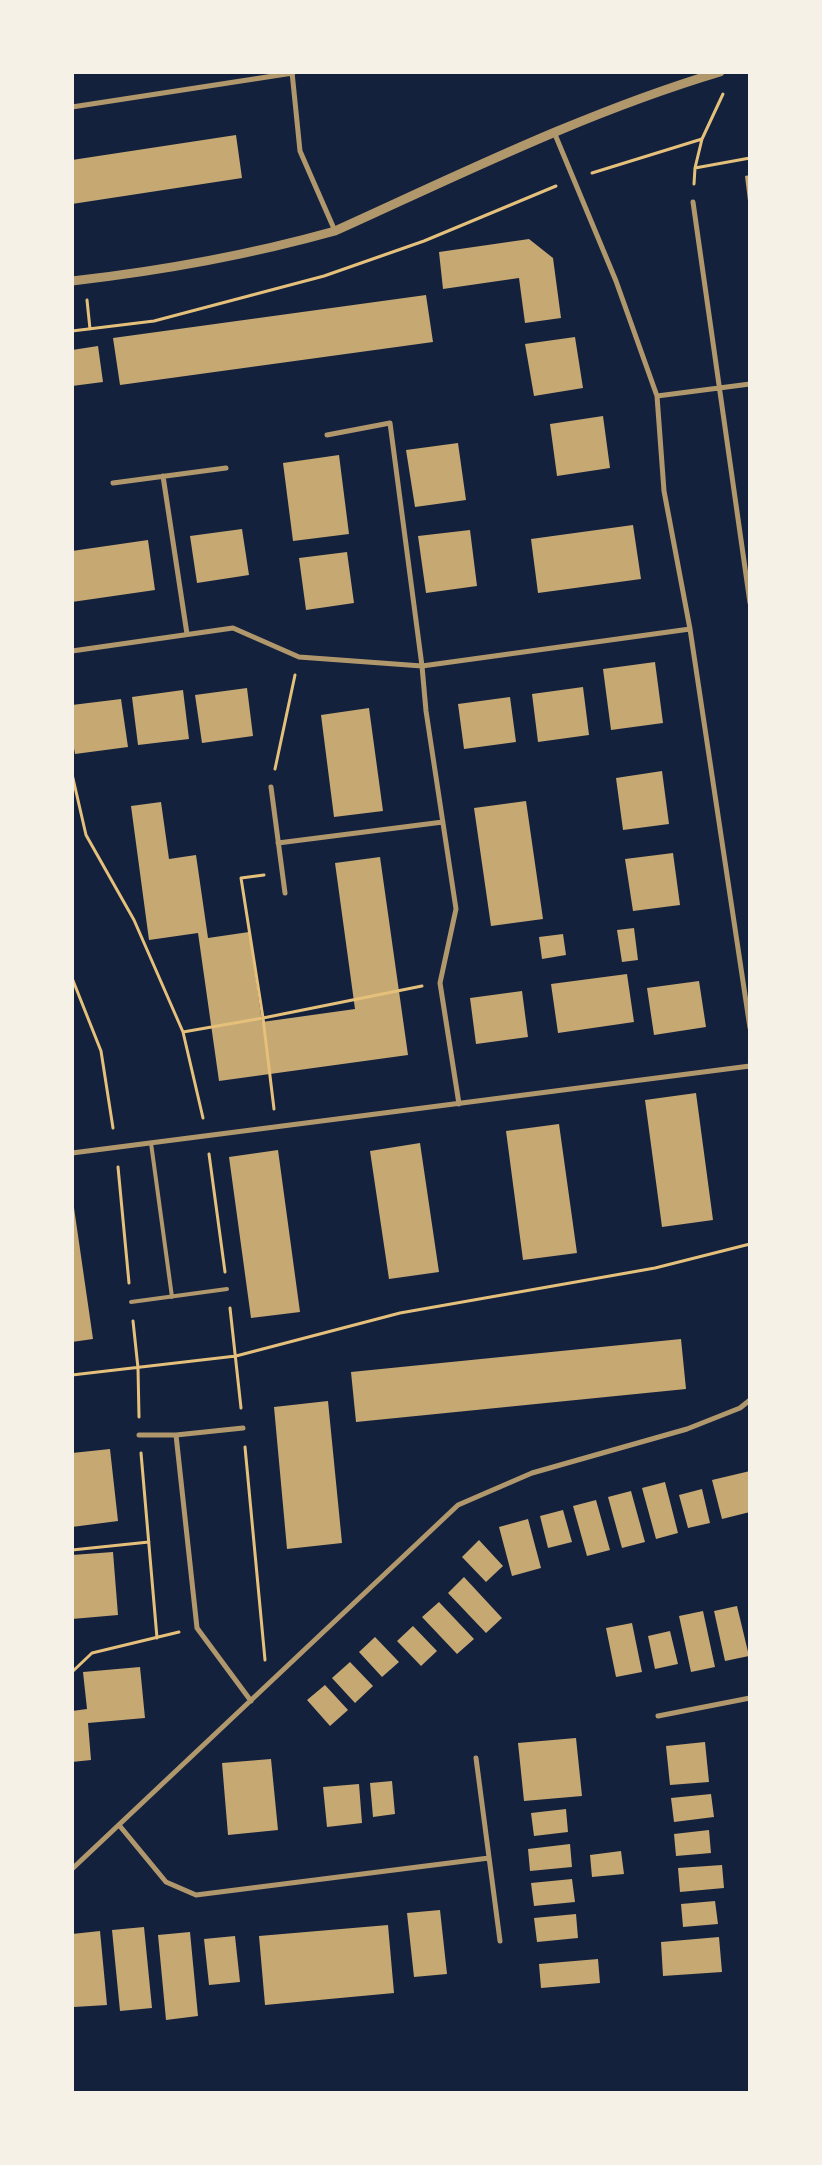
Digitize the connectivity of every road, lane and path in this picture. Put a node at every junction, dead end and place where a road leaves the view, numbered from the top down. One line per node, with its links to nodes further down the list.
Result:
1 (720, 72): 5 (street)
2 (293, 73): 4 (street); 11 (street)
3 (726, 89): 6 (path)
4 (72, 108)
5 (554, 132): 9 (street); 11 (street)
6 (702, 139): 8 (path); 9 (path)
7 (750, 158): 8 (path)
8 (695, 168): 10 (path)
9 (574, 179): 14 (path); 18 (street)
10 (693, 202): 17 (street)
11 (335, 231): 12 (street)
12 (84, 280): 13 (street); 14 (path)
13 (72, 281)
14 (90, 329): 15 (path)
15 (72, 331)
16 (750, 384): 17 (street)
17 (719, 388): 18 (street); 23 (street)
18 (657, 396): 24 (street)
19 (327, 435): 28 (street)
20 (226, 468): 21 (street)
21 (163, 476): 22 (street); 25 (street)
22 (113, 483)
23 (750, 603)
24 (690, 629): 28 (street); 37 (street)
25 (187, 634): 26 (street); 27 (street)
26 (72, 652)
27 (298, 657): 28 (street); 30 (path)
28 (422, 666): 31 (street)
29 (72, 774): 38 (path)
30 (271, 787): 32 (street)
31 (443, 822): 32 (street); 35 (street)
32 (278, 842): 33 (street)
33 (282, 873): 34 (street); 36 (path)
34 (285, 893)
35 (440, 983): 36 (path); 40 (street)
36 (264, 1018): 38 (path); 41 (path)
37 (750, 1028)
38 (183, 1032): 42 (path)
39 (750, 1066): 40 (street)
40 (459, 1104): 41 (street)
41 (276, 1127): 42 (street)
42 (207, 1136): 43 (street); 46 (path)
43 (151, 1143): 44 (street); 47 (lane)
44 (72, 1153)
45 (750, 1244): 49 (path)
46 (227, 1289): 47 (lane); 49 (path)
47 (172, 1298): 48 (lane)
48 (131, 1302)
49 (236, 1356): 50 (path); 52 (path)
50 (72, 1375)
51 (750, 1400): 59 (street)
52 (243, 1428): 53 (street); 59 (path)
53 (176, 1435): 54 (street); 57 (street)
54 (139, 1436)
55 (148, 1542): 56 (path)
56 (72, 1550)
57 (197, 1628): 58 (path); 61 (street)
58 (72, 1672)
59 (268, 1685): 61 (street)
60 (750, 1698): 62 (street)
61 (251, 1701): 64 (street)
62 (658, 1716)
63 (476, 1758): 65 (street)
64 (119, 1826): 65 (street); 66 (street)
65 (489, 1858): 67 (street)
66 (72, 1869)
67 (500, 1941)

